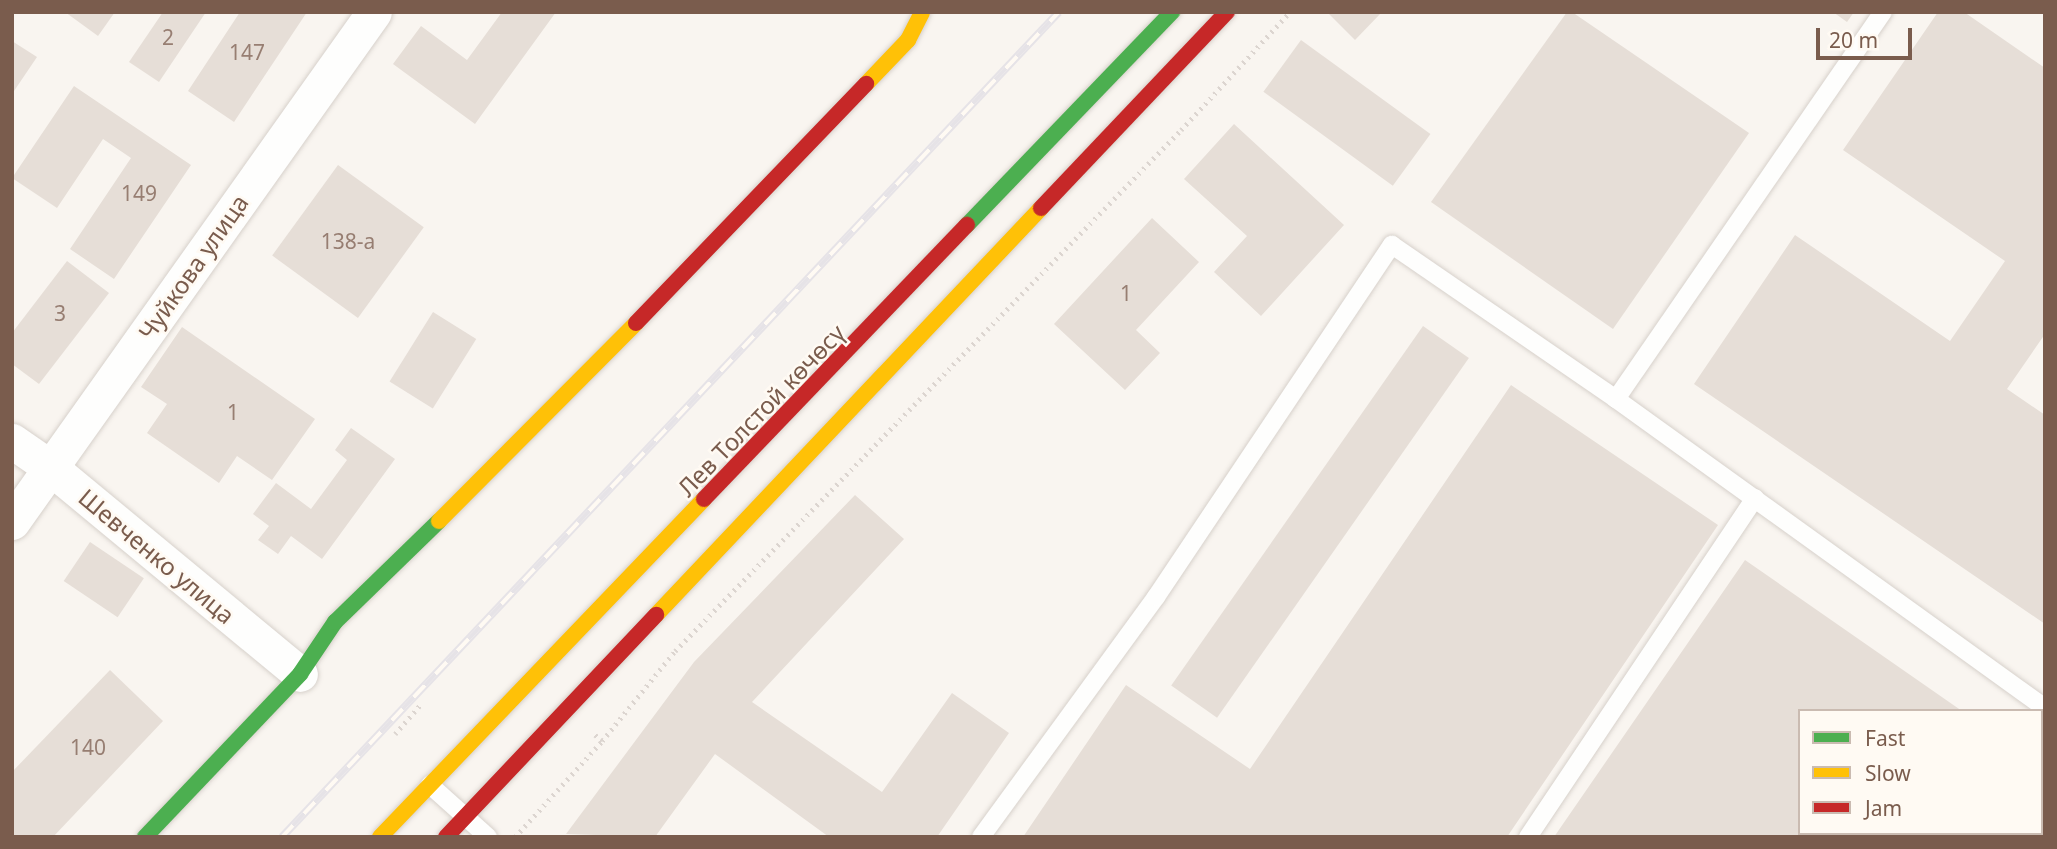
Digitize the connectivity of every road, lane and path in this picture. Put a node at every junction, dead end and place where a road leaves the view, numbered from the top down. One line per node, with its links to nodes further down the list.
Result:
1 (374, 12): 9 (street, Чуйкова улица)
2 (922, 12): 12 (main road)
3 (1172, 12): 18 (main road, Лев Толстой көчөсү)
4 (1227, 12): 19 (main road)
5 (1290, 12): 17 (path)
6 (1883, 12): 7 (lane)
7 (1616, 399): 10 (lane); 26 (lane)
8 (12, 441): 9 (street, Шевченко улица)
9 (51, 468): 11 (street, Чуйкова улица); 12 (street, Шевченко улица)
10 (1755, 498): 14 (lane); 27 (lane)
11 (12, 522)
12 (300, 674): 21 (main road)
13 (421, 704): 16 (path)
14 (2045, 708)
15 (580, 725): 17 (path)
16 (395, 734)
17 (602, 741): 25 (path)
18 (430, 785): 19 (lane); 22 (main road, Лев Толстой көчөсү)
19 (465, 818): 23 (main road); 24 (lane)
20 (2045, 831): 28 (lane)
21 (145, 837)
22 (380, 837)
23 (446, 837)
24 (488, 837)
25 (515, 837)
26 (981, 837)
27 (1528, 837)
28 (2042, 837)

